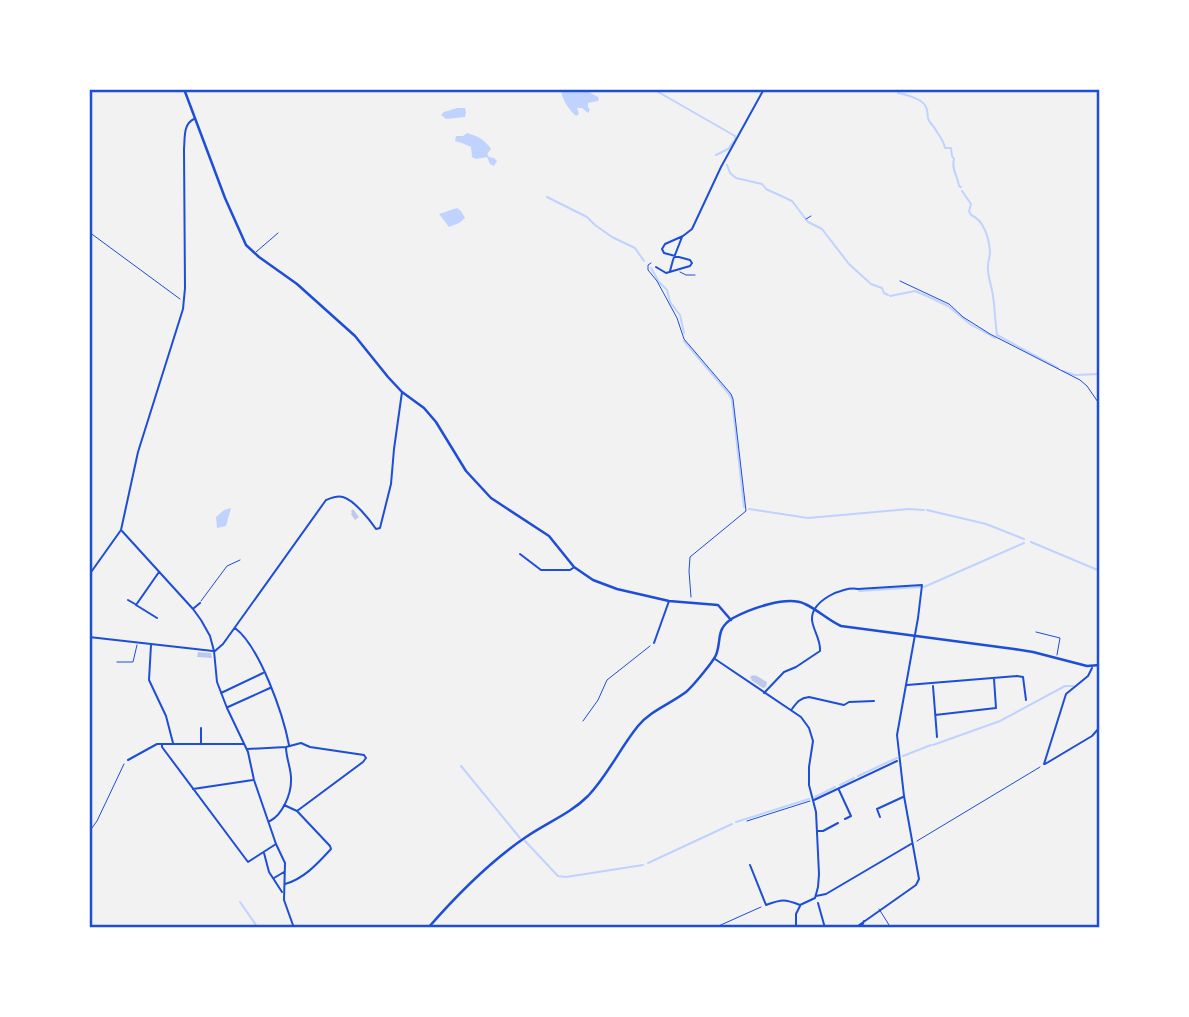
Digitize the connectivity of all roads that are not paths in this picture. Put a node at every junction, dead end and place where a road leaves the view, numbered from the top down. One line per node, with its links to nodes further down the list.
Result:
1 (184, 89): 3 (main road)
2 (764, 89): 5 (street)
3 (195, 119): 6 (main road); 13 (street)
4 (278, 233): 6 (lane)
5 (682, 236): 7 (street); 7 (street)
6 (254, 254): 12 (main road)
7 (674, 256): 9 (street); 10 (street)
8 (656, 267): 10 (street)
9 (679, 270): 10 (street); 11 (lane)
10 (670, 272)
11 (695, 275)
12 (402, 392): 16 (main road); 29 (street)
13 (121, 530): 17 (street); 18 (street)
14 (520, 554): 16 (street)
15 (240, 560): 21 (lane)
16 (574, 567): 20 (main road)
17 (159, 571): 22 (street); 23 (street)
18 (89, 575)
19 (128, 600): 22 (street)
20 (668, 601): 28 (main road); 34 (street)
21 (200, 603): 23 (street)
22 (136, 605): 25 (street)
23 (193, 609): 36 (street)
24 (815, 611): 28 (main road); 31 (main road); 31 (street); 48 (street)
25 (148, 613): 26 (street); 27 (street)
26 (146, 617)
27 (157, 618)
28 (731, 620): 37 (main road)
29 (234, 628): 36 (street); 42 (street)
30 (1036, 632): 38 (lane)
31 (915, 636): 38 (main road); 45 (street)
32 (89, 637): 33 (street)
33 (137, 642): 35 (street); 39 (lane)
34 (654, 643)
35 (151, 644): 36 (street); 57 (street)
36 (214, 652): 47 (street)
37 (714, 659): 48 (street); 94 (main road)
38 (1056, 659): 41 (main road)
39 (117, 662)
40 (1099, 666): 41 (main road)
41 (1092, 667): 54 (street)
42 (264, 672): 46 (street); 47 (street)
43 (994, 678): 44 (street); 49 (street); 53 (street)
44 (933, 684): 45 (street); 53 (street)
45 (905, 685): 64 (street)
46 (271, 687): 51 (street); 61 (street)
47 (221, 693): 51 (street)
48 (764, 693): 52 (street)
49 (1026, 700)
50 (874, 701): 52 (street)
51 (227, 708): 59 (street)
52 (791, 710): 69 (street)
53 (935, 715): 56 (street)
54 (1100, 727)
55 (201, 728): 60 (street)
56 (937, 737)
57 (173, 743): 58 (street); 60 (street)
58 (162, 744): 63 (street); 66 (street)
59 (244, 744): 60 (street); 62 (street)
60 (201, 745)
61 (287, 747): 62 (street); 70 (street); 71 (street)
62 (246, 749): 65 (street)
63 (128, 760)
64 (899, 760): 67 (street); 68 (street)
65 (254, 780): 66 (street); 76 (street)
66 (192, 789): 82 (street)
67 (838, 789): 69 (street); 73 (street)
68 (904, 796): 74 (street); 81 (street)
69 (813, 801): 77 (lane); 79 (street)
70 (284, 805): 71 (street); 76 (street)
71 (298, 811): 86 (street)
72 (856, 813): 73 (street)
73 (850, 816): 75 (street)
74 (880, 817)
75 (845, 818)
76 (270, 821): 80 (street)
77 (747, 821)
78 (838, 823): 79 (street)
79 (816, 831): 88 (street)
80 (276, 844): 82 (street); 84 (street)
81 (912, 844): 88 (street); 91 (street)
82 (263, 852): 85 (street)
83 (750, 865): 90 (street)
84 (286, 871): 85 (street); 86 (street)
85 (273, 879): 87 (street)
86 (284, 885): 87 (street)
87 (284, 893): 93 (street)
88 (816, 896): 90 (street)
89 (818, 903): 96 (street)
90 (800, 905): 95 (street)
91 (879, 909): 92 (street); 99 (lane)
92 (864, 920): 97 (street); 98 (street)
93 (294, 928)
94 (428, 928)
95 (796, 928)
96 (825, 928)
97 (855, 928)
98 (861, 928)
99 (891, 928)

